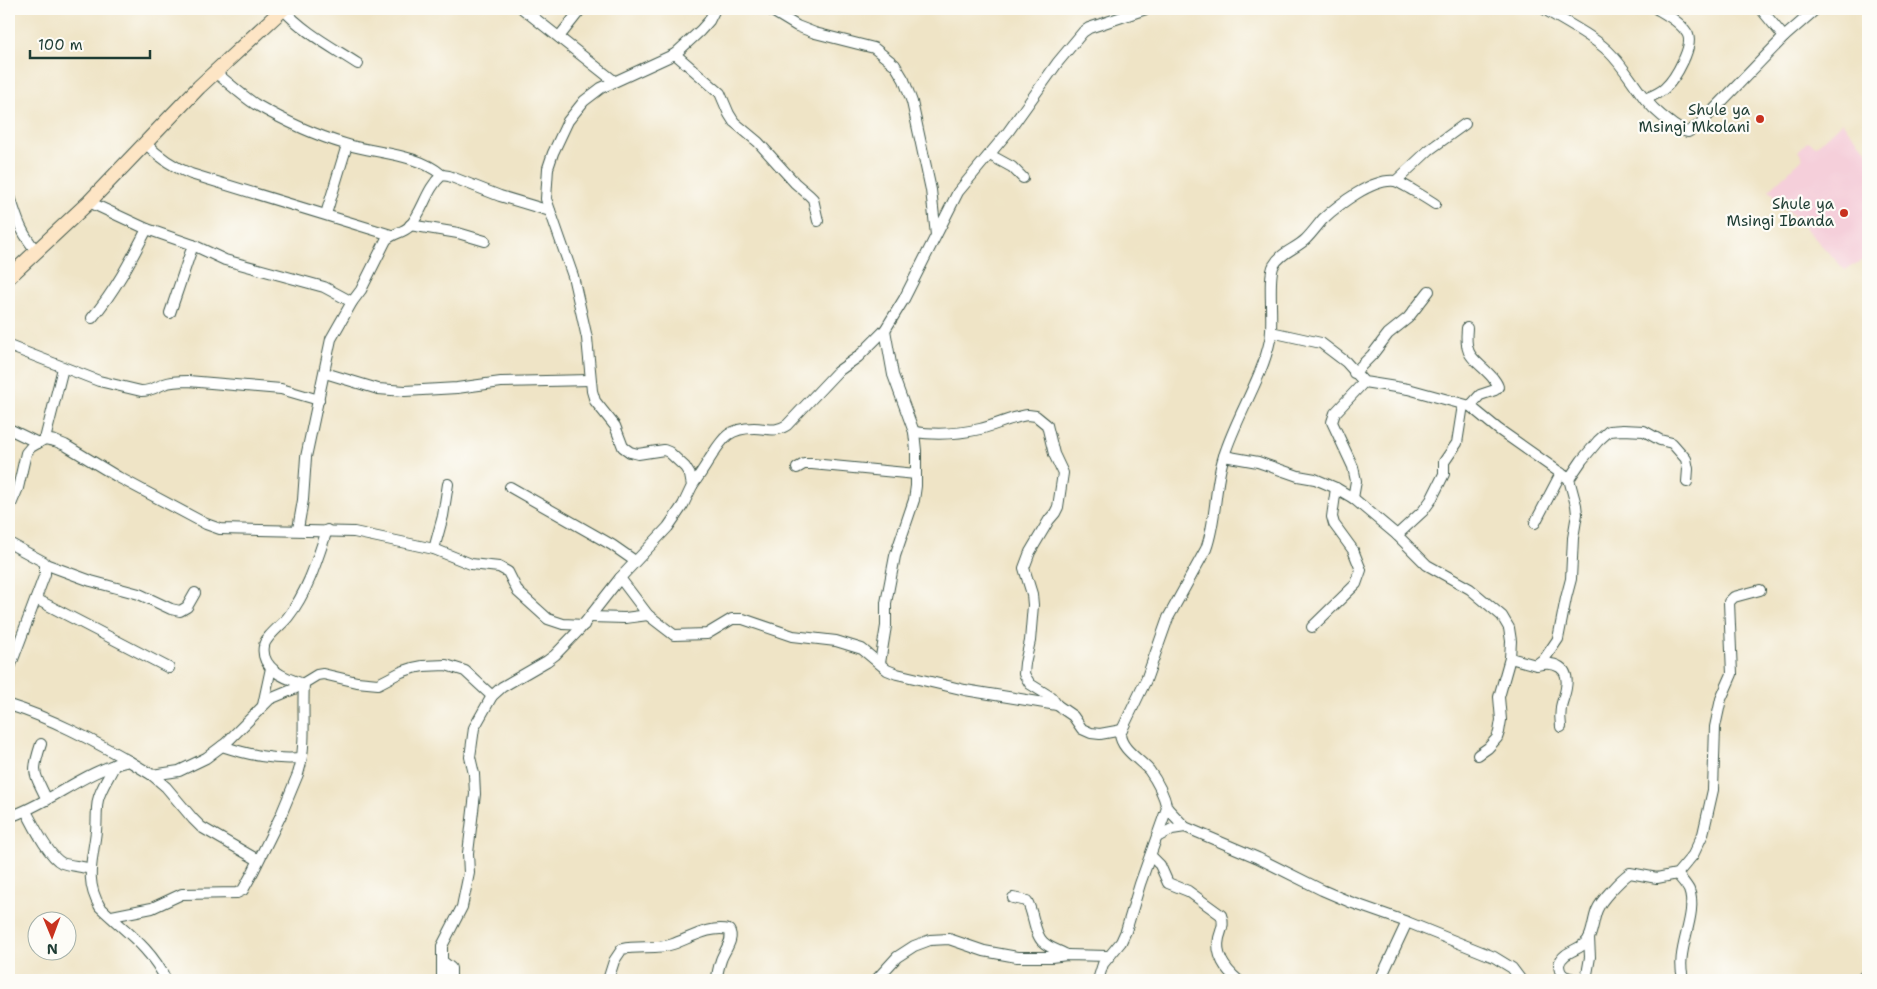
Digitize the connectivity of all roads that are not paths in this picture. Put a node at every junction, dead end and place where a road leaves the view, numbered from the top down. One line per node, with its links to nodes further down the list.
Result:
1 (283, 9): 14 (street); 15 (street)
2 (523, 9): 11 (street)
3 (580, 9): 11 (street)
4 (715, 9): 13 (street)
5 (769, 9): 34 (street)
6 (1146, 9): 21 (street)
7 (1544, 9): 17 (street)
8 (1657, 9): 17 (street)
9 (1761, 9): 12 (street)
10 (1816, 9): 12 (street)
11 (559, 37): 16 (street)
12 (1784, 37): 17 (street)
13 (675, 54): 16 (street); 30 (street)
14 (358, 64)
15 (216, 73): 19 (street); 20 (street)
16 (614, 81): 28 (street)
17 (1645, 99)
18 (1465, 124): 24 (street)
19 (145, 143): 26 (street); 29 (street)
20 (347, 145): 22 (street); 29 (street)
21 (990, 155): 23 (street); 34 (street)
22 (442, 175): 28 (street); 31 (street)
23 (1023, 178)
24 (1396, 181): 27 (street); 45 (street)
25 (9, 194): 37 (street)
26 (89, 202): 32 (street); 37 (street)
27 (1435, 204)
28 (550, 211): 50 (street)
29 (326, 214): 33 (street)
30 (818, 221)
31 (410, 225): 33 (street); 35 (street)
32 (147, 229): 36 (street); 42 (street)
33 (391, 235): 40 (street)
34 (936, 236): 44 (street)
35 (485, 241)
36 (193, 246): 40 (street); 41 (street)
37 (37, 252): 38 (street)
38 (9, 277)
39 (1429, 292): 49 (street)
40 (352, 302): 48 (street)
41 (170, 313)
42 (92, 318)
43 (1467, 328): 53 (street)
44 (886, 330): 55 (street); 63 (street)
45 (1271, 332): 49 (street); 57 (street)
46 (9, 346): 47 (street)
47 (64, 368): 52 (street); 56 (street)
48 (325, 373): 50 (street); 52 (street)
49 (1354, 373): 51 (street)
50 (590, 380): 63 (street)
51 (1364, 382): 53 (street); 66 (street)
52 (319, 400): 69 (street)
53 (1466, 406): 60 (street); 71 (street)
54 (9, 429): 56 (street)
55 (914, 432): 59 (street); 92 (street)
56 (41, 441): 67 (street); 69 (street)
57 (1224, 456): 65 (street); 95 (street)
58 (796, 468): 59 (street)
59 (916, 474): 84 (street)
60 (1565, 476): 61 (street); 68 (street); 85 (street)
61 (1687, 482)
62 (448, 484): 73 (street)
63 (692, 486): 74 (street)
64 (510, 487): 74 (street)
65 (1336, 488): 66 (street); 82 (street)
66 (1353, 498): 71 (street)
67 (9, 510)
68 (1535, 524)
69 (298, 529): 70 (street)
70 (327, 530): 73 (street); 87 (street)
71 (1397, 535): 83 (street)
72 (9, 543): 75 (street)
73 (434, 549): 81 (street)
74 (635, 561): 76 (street)
75 (46, 564): 78 (street); 79 (street)
76 (620, 578): 80 (street); 81 (street)
77 (1760, 590): 112 (street)
78 (195, 593)
79 (36, 599): 86 (street); 88 (street)
80 (648, 615): 81 (street); 84 (street)
81 (587, 621): 90 (street)
82 (1312, 627)
83 (1510, 658): 85 (street); 98 (street)
84 (880, 663): 92 (street)
85 (1536, 665): 94 (street)
86 (169, 668)
87 (271, 668): 89 (street); 93 (street)
88 (9, 670)
89 (304, 684): 90 (street); 93 (street); 99 (street)
90 (492, 696): 119 (street)
91 (9, 705): 100 (street)
92 (1057, 705): 95 (street)
93 (262, 706): 97 (street)
94 (1561, 727)
95 (1122, 730): 104 (street)
96 (41, 744): 103 (street)
97 (222, 746): 99 (street); 102 (street)
98 (1478, 755)
99 (301, 758): 110 (street)
100 (129, 761): 101 (street); 102 (street)
101 (115, 764): 103 (street); 111 (street)
102 (152, 775): 110 (street)
103 (47, 800): 105 (street)
104 (1167, 808): 107 (street); 108 (street)
105 (26, 811): 106 (street); 111 (street)
106 (9, 817)
107 (1185, 827): 108 (street); 115 (street)
108 (1157, 837): 109 (street)
109 (1151, 856): 118 (street); 128 (street)
110 (258, 860): 114 (street)
111 (90, 869): 114 (street)
112 (1676, 874): 116 (street); 133 (street)
113 (1013, 898): 117 (street)
114 (112, 916): 121 (street)
115 (1407, 922): 129 (street); 130 (street)
116 (1589, 938): 131 (street); 132 (street)
117 (1067, 955): 118 (street); 126 (street)
118 (1108, 956): 127 (street)
119 (442, 961): 122 (street); 123 (street)
120 (1868, 973): 134 (street)
121 (166, 980)
122 (442, 980)
123 (452, 980)
124 (608, 980): 125 (street)
125 (717, 980)
126 (876, 980)
127 (1098, 980)
128 (1238, 980)
129 (1380, 980)
130 (1521, 980)
131 (1577, 980)
132 (1586, 980)
133 (1684, 980)
134 (1860, 980)

